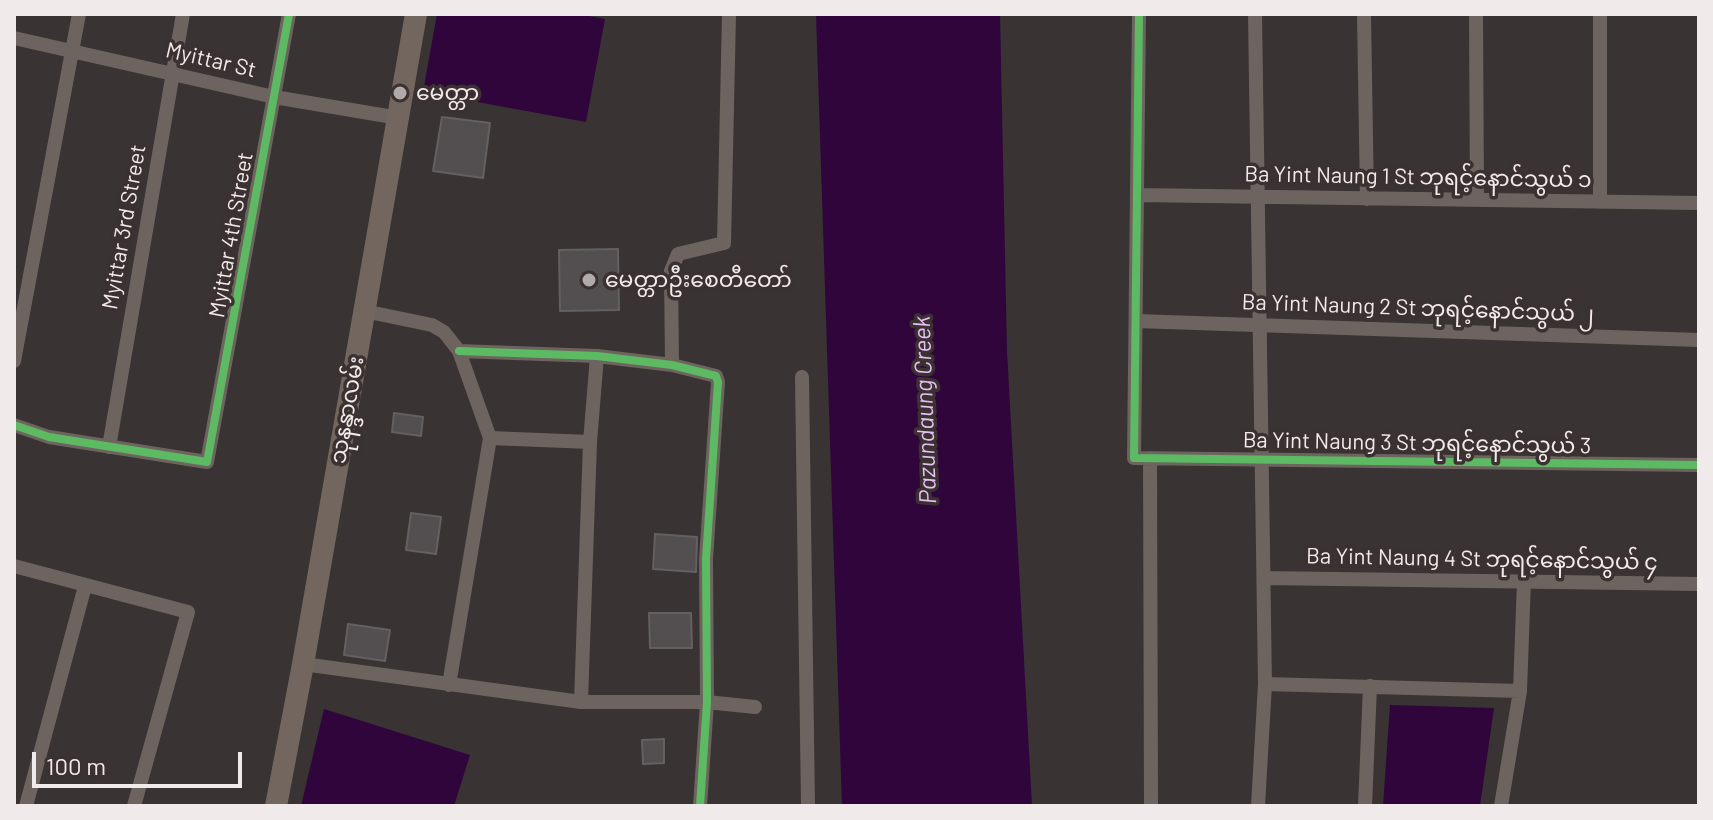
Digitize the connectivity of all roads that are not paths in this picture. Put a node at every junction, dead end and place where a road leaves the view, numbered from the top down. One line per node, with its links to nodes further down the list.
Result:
1 (79, 14): 12 (street)
2 (183, 14): 13 (street, Myittar 3rd Street)
3 (289, 14): 14 (street, Myittar 4th Street)
4 (416, 14): 15 (main road, သုနန္ဒာလမ်း)
5 (729, 14): 29 (street)
6 (1139, 14): 16 (street)
7 (1255, 14): 17 (street)
8 (1364, 14): 18 (street)
9 (1476, 14): 19 (street)
10 (1600, 14): 20 (street)
11 (14, 38): 12 (street, Myittar St)
12 (72, 51): 13 (street, Myittar St); 28 (street)
13 (172, 73): 14 (street, Myittar St); 34 (street, Myittar 3rd Street)
14 (274, 97): 15 (street, Myittar St); 34 (street, Myittar 4th Street)
15 (399, 118): 22 (main road, သုနန္ဒာလမ်း)
16 (1137, 195): 17 (street, Ba Yint Naung 1 St ဘုရင့်နောင်သွယ် ၁); 23 (street)
17 (1259, 197): 18 (street, Ba Yint Naung 1 St ဘုရင့်နောင်သွယ် ၁); 24 (street)
18 (1367, 199): 19 (street, Ba Yint Naung 1 St ဘုရင့်နောင်သွယ် ၁)
19 (1477, 200): 20 (street, Ba Yint Naung 1 St ဘုရင့်နောင်သွယ် ၁)
20 (1600, 202): 21 (street, Ba Yint Naung 1 St ဘုရင့်နောင်သွယ် ၁)
21 (1699, 203)
22 (364, 311): 26 (street); 43 (main road, သုနန္ဒာလမ်း)
23 (1136, 321): 24 (street, Ba Yint Naung 2 St ဘုရင့်နောင်သွယ် ၂); 35 (street, Ba Yint Naung 3 St ဘုရင့်နောင်သွယ် 3)
24 (1258, 325): 25 (street, Ba Yint Naung 2 St ဘုရင့်နောင်သွယ် ၂); 36 (street)
25 (1699, 340)
26 (459, 351): 27 (street); 32 (street)
27 (597, 356): 29 (street); 33 (street)
28 (14, 361)
29 (672, 365): 49 (street)
30 (802, 377): 55 (street)
31 (14, 425): 34 (street)
32 (490, 438): 33 (street); 45 (street)
33 (590, 442): 48 (street)
34 (109, 447)
35 (1150, 458): 36 (street, Ba Yint Naung 3 St ဘုရင့်နောင်သွယ် 3); 56 (street)
36 (1260, 459): 37 (street, Ba Yint Naung 3 St ဘုရင့်နောင်သွယ် 3); 39 (street)
37 (1699, 465)
38 (14, 566): 42 (street)
39 (1264, 578): 40 (street, Ba Yint Naung 4 St ဘုရင့်နောင်သွယ် ၄); 44 (street)
40 (1524, 580): 41 (street, Ba Yint Naung 4 St ဘုရင့်နောင်သွယ် ၄); 47 (street)
41 (1699, 584)
42 (85, 586): 51 (street); 52 (street)
43 (303, 664): 45 (street); 53 (main road, သုနန္ဒာလမ်း)
44 (1265, 684): 46 (street); 57 (street)
45 (449, 685): 48 (street)
46 (1370, 686): 47 (street); 58 (street)
47 (1520, 691): 59 (street)
48 (581, 702): 49 (street)
49 (707, 702): 50 (street); 54 (street)
50 (755, 707)
51 (26, 806)
52 (134, 806)
53 (276, 806)
54 (700, 806)
55 (808, 806)
56 (1151, 806)
57 (1258, 806)
58 (1365, 806)
59 (1501, 806)

